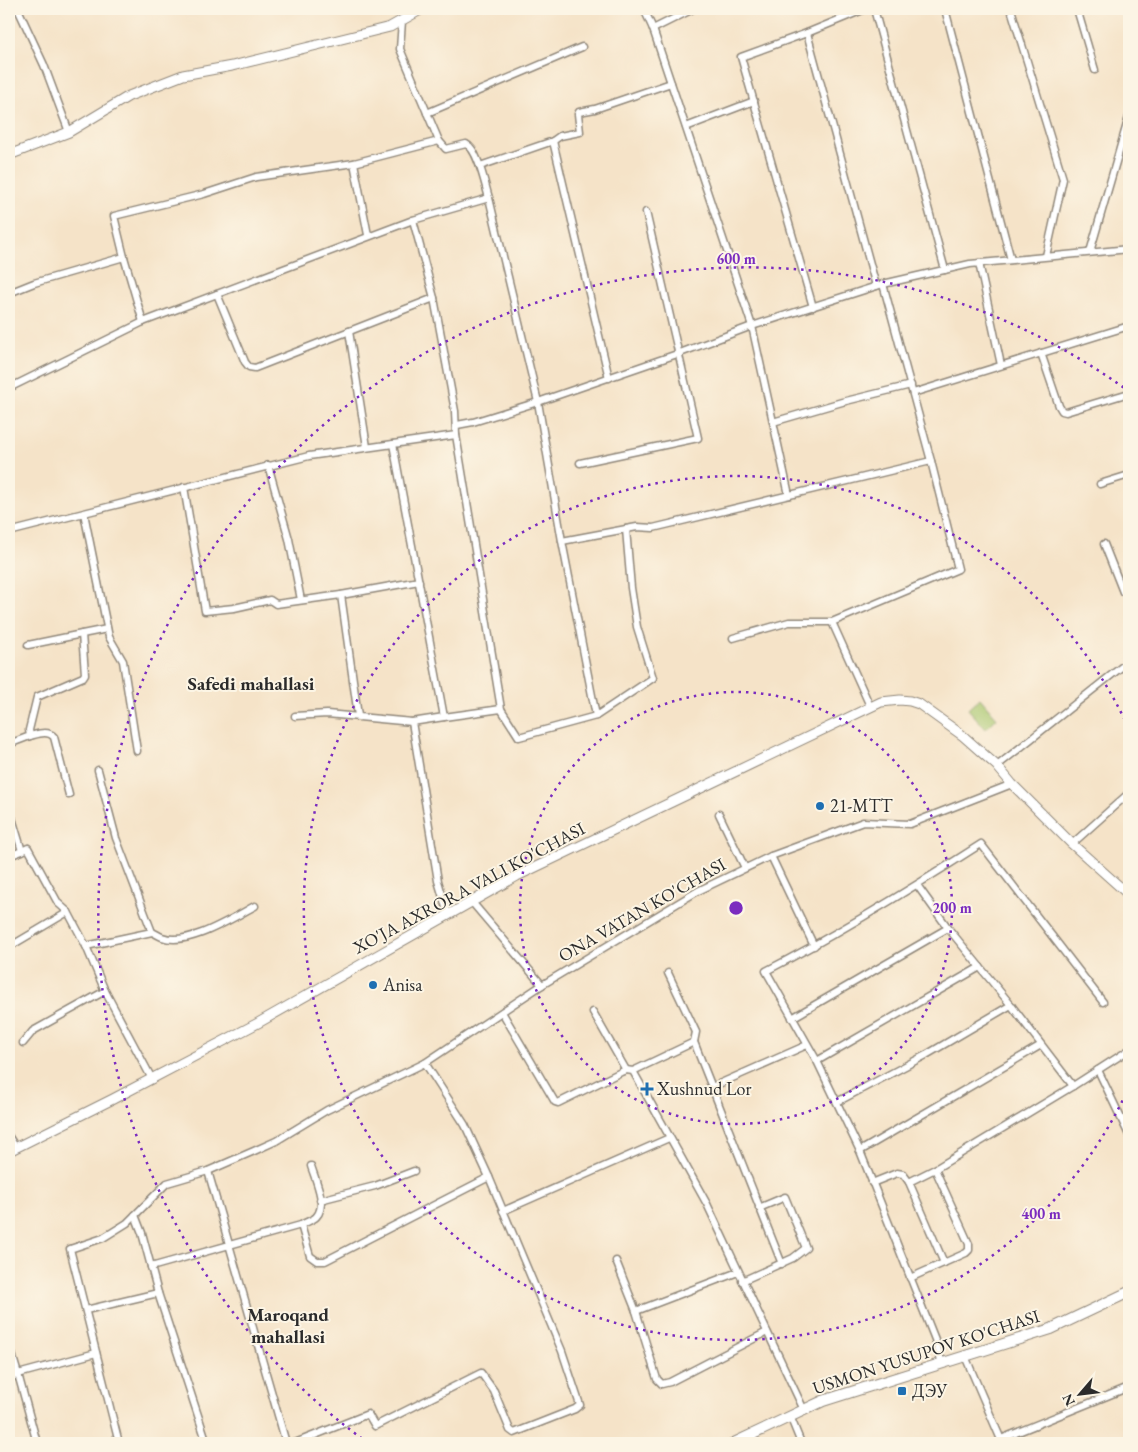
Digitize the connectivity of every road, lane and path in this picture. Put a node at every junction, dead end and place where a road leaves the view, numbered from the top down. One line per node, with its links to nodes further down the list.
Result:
1 (18, 9): 20 (street)
2 (422, 9): 10 (street)
3 (644, 9): 11 (street)
4 (693, 9): 11 (street)
5 (865, 9): 12 (street)
6 (874, 9): 36 (street)
7 (945, 9): 34 (street)
8 (1011, 9): 32 (street)
9 (1076, 9): 14 (street)
10 (405, 15): 17 (street); 20 (street)
11 (653, 29): 15 (street)
12 (807, 33): 16 (street); 38 (street)
13 (582, 46): 17 (street)
14 (1095, 70)
15 (671, 83): 19 (street); 22 (street)
16 (754, 101): 19 (street); 42 (street)
17 (428, 113): 21 (street)
18 (1129, 118): 31 (street)
19 (686, 127): 44 (street)
20 (69, 132): 23 (street)
21 (439, 140): 24 (street); 25 (street)
22 (553, 141): 25 (street); 50 (street)
23 (9, 155)
24 (354, 163): 29 (street); 33 (street)
25 (480, 166): 26 (street)
26 (489, 198): 28 (street); 55 (street)
27 (646, 212): 47 (street)
28 (413, 220): 29 (street); 41 (street)
29 (368, 235): 40 (street)
30 (1129, 248): 31 (street)
31 (1090, 252): 32 (street)
32 (1046, 256): 34 (street)
33 (124, 257): 39 (street); 43 (street)
34 (1010, 260): 35 (street)
35 (979, 263): 36 (street); 49 (street)
36 (945, 270): 37 (street)
37 (883, 284): 38 (street); 51 (street)
38 (876, 286): 42 (street)
39 (9, 292)
40 (217, 294): 43 (street); 46 (street)
41 (434, 298): 46 (street); 57 (street)
42 (814, 307): 44 (street)
43 (143, 322): 52 (street)
44 (752, 326): 47 (street); 56 (street)
45 (1129, 326): 48 (street)
46 (349, 331): 60 (street)
47 (680, 353): 50 (street); 62 (street)
48 (1041, 353): 49 (street); 54 (street)
49 (1001, 365): 53 (street)
50 (609, 378): 55 (street)
51 (911, 385): 53 (street); 56 (street)
52 (9, 388)
53 (913, 393): 61 (street)
54 (1129, 393)
55 (538, 402): 57 (street); 71 (street)
56 (773, 422): 67 (street)
57 (457, 425): 58 (street)
58 (456, 435): 59 (street); 84 (street)
59 (393, 444): 60 (street); 73 (street)
60 (368, 447): 63 (street)
61 (931, 461): 67 (street); 77 (street)
62 (580, 464)
63 (268, 465): 66 (street); 76 (street)
64 (1129, 475): 65 (street)
65 (1100, 484)
66 (184, 487): 68 (street); 76 (street)
67 (789, 495): 69 (street)
68 (84, 513): 70 (street); 78 (street)
69 (626, 529): 71 (street); 88 (street)
70 (9, 532)
71 (562, 541): 88 (street)
72 (1104, 544): 74 (street)
73 (419, 581): 75 (street); 87 (street)
74 (1129, 590)
75 (341, 595): 76 (street); 86 (street)
76 (300, 600)
77 (832, 622): 80 (street); 83 (street)
78 (107, 629): 79 (street); 92 (street)
79 (82, 634): 81 (street); 90 (street)
80 (734, 638)
81 (28, 645)
82 (1129, 661): 93 (street)
83 (870, 706): 93 (street, XO'JA AXRORA VALI KO'CHASI); 107 (street, XO'JA AXRORA VALI KO'CHASI)
84 (501, 709): 87 (street); 88 (street)
85 (295, 716): 86 (street)
86 (358, 716): 89 (street)
87 (444, 716): 89 (street)
88 (596, 716)
89 (412, 722): 110 (street)
90 (30, 736): 91 (street); 97 (street)
91 (9, 744)
92 (137, 750)
93 (997, 766): 95 (street, XO'JA AXRORA VALI KO'CHASI)
94 (98, 770): 112 (street)
95 (1012, 784): 100 (street, XO'JA AXRORA VALI KO'CHASI); 103 (street, ONA VATAN KO'CHASI)
96 (1129, 793): 100 (street)
97 (69, 795)
98 (9, 808): 101 (street)
99 (720, 814): 104 (street)
100 (1072, 844): 106 (street, XO'JA AXRORA VALI KO'CHASI)
101 (22, 851): 102 (street); 109 (street)
102 (9, 856)
103 (771, 856): 104 (street, ONA VATAN KO'CHASI); 114 (street)
104 (746, 868): 118 (street, ONA VATAN KO'CHASI)
105 (916, 885): 111 (street); 114 (street); 120 (street)
106 (1129, 895)
107 (471, 902): 110 (street, XO'JA AXRORA VALI KO'CHASI); 118 (street)
108 (254, 906): 112 (street)
109 (68, 912): 113 (street); 115 (street)
110 (448, 914): 134 (street, XO'JA AXRORA VALI KO'CHASI)
111 (948, 928): 116 (street); 124 (street)
112 (152, 932): 113 (street)
113 (86, 946): 119 (street)
114 (814, 946): 124 (street)
115 (9, 947)
116 (980, 967): 121 (street); 130 (street)
117 (668, 973): 125 (street)
118 (542, 985): 122 (street, ONA VATAN KO'CHASI)
119 (105, 991): 126 (street); 134 (street)
120 (1103, 1002)
121 (1011, 1005): 128 (street); 137 (street)
122 (502, 1012): 131 (street, ONA VATAN KO'CHASI); 133 (street)
123 (593, 1012): 133 (street)
124 (792, 1018): 127 (street)
125 (694, 1042): 133 (street); 136 (street)
126 (23, 1043)
127 (807, 1045): 130 (street); 136 (street)
128 (1041, 1045): 135 (street); 142 (street)
129 (1129, 1050): 132 (street)
130 (817, 1061): 137 (street)
131 (424, 1063): 145 (street, ONA VATAN KO'CHASI); 147 (street)
132 (1098, 1070): 135 (street); 138 (street)
133 (630, 1071): 140 (street)
134 (152, 1079): 141 (street, XO'JA AXRORA VALI KO'CHASI)
135 (1073, 1086): 144 (street)
136 (712, 1088): 151 (street)
137 (837, 1102): 142 (street)
138 (1129, 1135)
139 (9, 1137): 141 (street)
140 (670, 1138): 152 (street); 160 (street)
141 (12, 1150)
142 (860, 1151): 149 (street)
143 (311, 1166): 150 (street)
144 (935, 1169): 148 (street); 157 (street)
145 (208, 1171): 153 (street, ONA VATAN KO'CHASI); 155 (street)
146 (414, 1171): 150 (street)
147 (489, 1177): 152 (street); 154 (street)
148 (909, 1182): 149 (street); 157 (street)
149 (872, 1183): 161 (street)
150 (320, 1200): 154 (street)
151 (759, 1208): 158 (street); 158 (street)
152 (503, 1211): 182 (street)
153 (134, 1215): 159 (street); 165 (street, ONA VATAN KO'CHASI)
154 (302, 1224): 155 (street)
155 (229, 1245): 159 (street); 181 (street)
156 (616, 1261): 166 (street)
157 (944, 1263): 161 (street)
158 (782, 1264): 162 (street)
159 (152, 1267): 164 (street)
160 (738, 1272): 162 (street); 166 (street)
161 (910, 1278): 171 (street)
162 (742, 1282): 167 (street)
163 (1129, 1292): 170 (main road, USMON YUSUPOV KO'CHASI)
164 (158, 1293): 165 (street); 180 (street)
165 (86, 1310): 169 (street)
166 (636, 1311): 167 (street)
167 (767, 1332): 175 (street)
168 (9, 1344): 172 (street)
169 (96, 1353): 172 (street); 179 (street)
170 (964, 1356): 171 (main road, USMON YUSUPOV KO'CHASI); 177 (street)
171 (942, 1364): 175 (main road, USMON YUSUPOV KO'CHASI)
172 (18, 1374): 173 (street); 178 (street)
173 (9, 1379)
174 (1129, 1387): 177 (street)
175 (804, 1410): 176 (main road, USMON YUSUPOV KO'CHASI)
176 (790, 1416): 183 (main road, USMON YUSUPOV KO'CHASI); 184 (street)
177 (1001, 1441)
178 (37, 1443)
179 (119, 1443)
180 (207, 1443)
181 (286, 1443)
182 (295, 1443)
183 (734, 1443)
184 (801, 1443)

